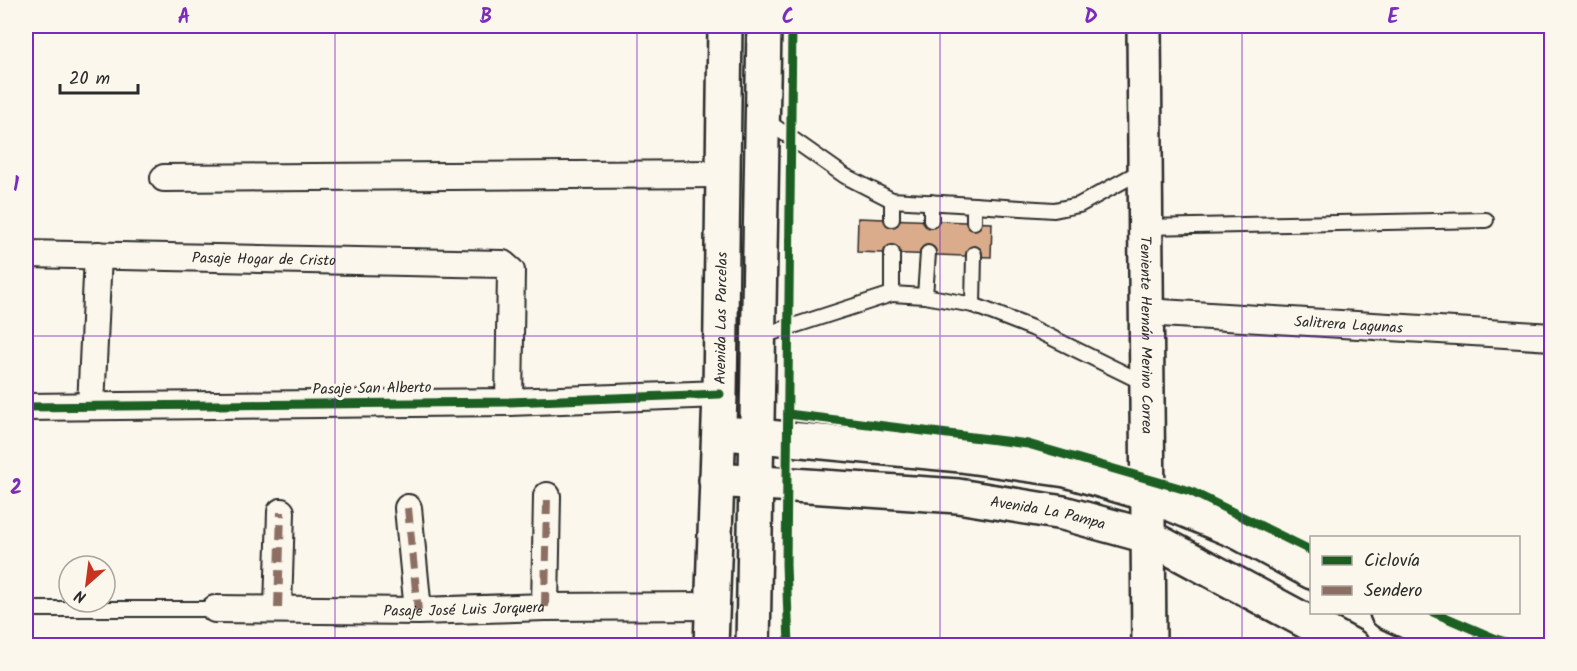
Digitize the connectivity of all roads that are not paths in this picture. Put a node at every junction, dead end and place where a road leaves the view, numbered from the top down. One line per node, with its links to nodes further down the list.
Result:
1 (725, 26): 6 (street, Avenida Las Parcelas)
2 (764, 26): 4 (street)
3 (1144, 26): 5 (street, Teniente Hernán Merino Correa)
4 (762, 118): 8 (lane); 25 (street)
5 (1144, 169): 10 (lane); 15 (street, Teniente Hernán Merino Correa)
6 (722, 174): 7 (street); 28 (street, Avenida Las Parcelas)
7 (164, 178)
8 (892, 200): 9 (lane); 11 (lane)
9 (931, 202): 10 (lane); 12 (lane)
10 (974, 205): 14 (lane)
11 (892, 219)
12 (931, 220)
13 (1486, 220): 15 (lane)
14 (974, 222)
15 (1144, 227): 24 (street, Teniente Hernán Merino Correa)
16 (892, 253): 21 (lane)
17 (928, 253): 22 (lane)
18 (26, 254): 20 (street, Pasaje Hogar de Cristo)
19 (974, 254): 23 (lane)
20 (98, 255): 29 (street, Pasaje Hogar de Cristo); 30 (street)
21 (892, 294): 22 (lane); 25 (lane)
22 (925, 296): 23 (lane)
23 (973, 304): 27 (lane)
24 (1144, 312): 26 (street, Salitrera Lagunas); 27 (street, Teniente Hernán Merino Correa)
25 (759, 337): 33 (street)
26 (1551, 337)
27 (1146, 384): 36 (street, Teniente Hernán Merino Correa)
28 (720, 394): 29 (street, Pasaje San Alberto); 32 (street, Avenida Las Parcelas)
29 (509, 402): 30 (street, Pasaje San Alberto)
30 (91, 406): 31 (street, Pasaje San Alberto)
31 (26, 407)
32 (718, 434): 33 (street); 34 (street, Avenida Las Parcelas)
33 (757, 435): 35 (street); 36 (street)
34 (716, 480): 35 (street, Avenida La Pampa); 43 (street, Avenida Las Parcelas)
35 (756, 482): 40 (street, Avenida La Pampa); 50 (street)
36 (1147, 494): 40 (street, Teniente Hernán Merino Correa); 41 (street)
37 (547, 496): 42 (street)
38 (408, 508): 47 (street)
39 (281, 512): 44 (street)
40 (1148, 536): 51 (street, Teniente Hernán Merino Correa); 52 (street, Avenida La Pampa)
41 (1310, 571)
42 (545, 606): 43 (street, Pasaje José Luis Jorquera); 47 (street, Pasaje José Luis Jorquera)
43 (712, 606): 49 (street, Avenida Las Parcelas)
44 (278, 608): 46 (street, Pasaje José Luis Jorquera); 47 (street, Pasaje José Luis Jorquera)
45 (26, 609): 46 (lane)
46 (215, 609)
47 (418, 611)
48 (1392, 614): 53 (street)
49 (711, 645)
50 (753, 645)
51 (1149, 645)
52 (1352, 645)
53 (1460, 645)

